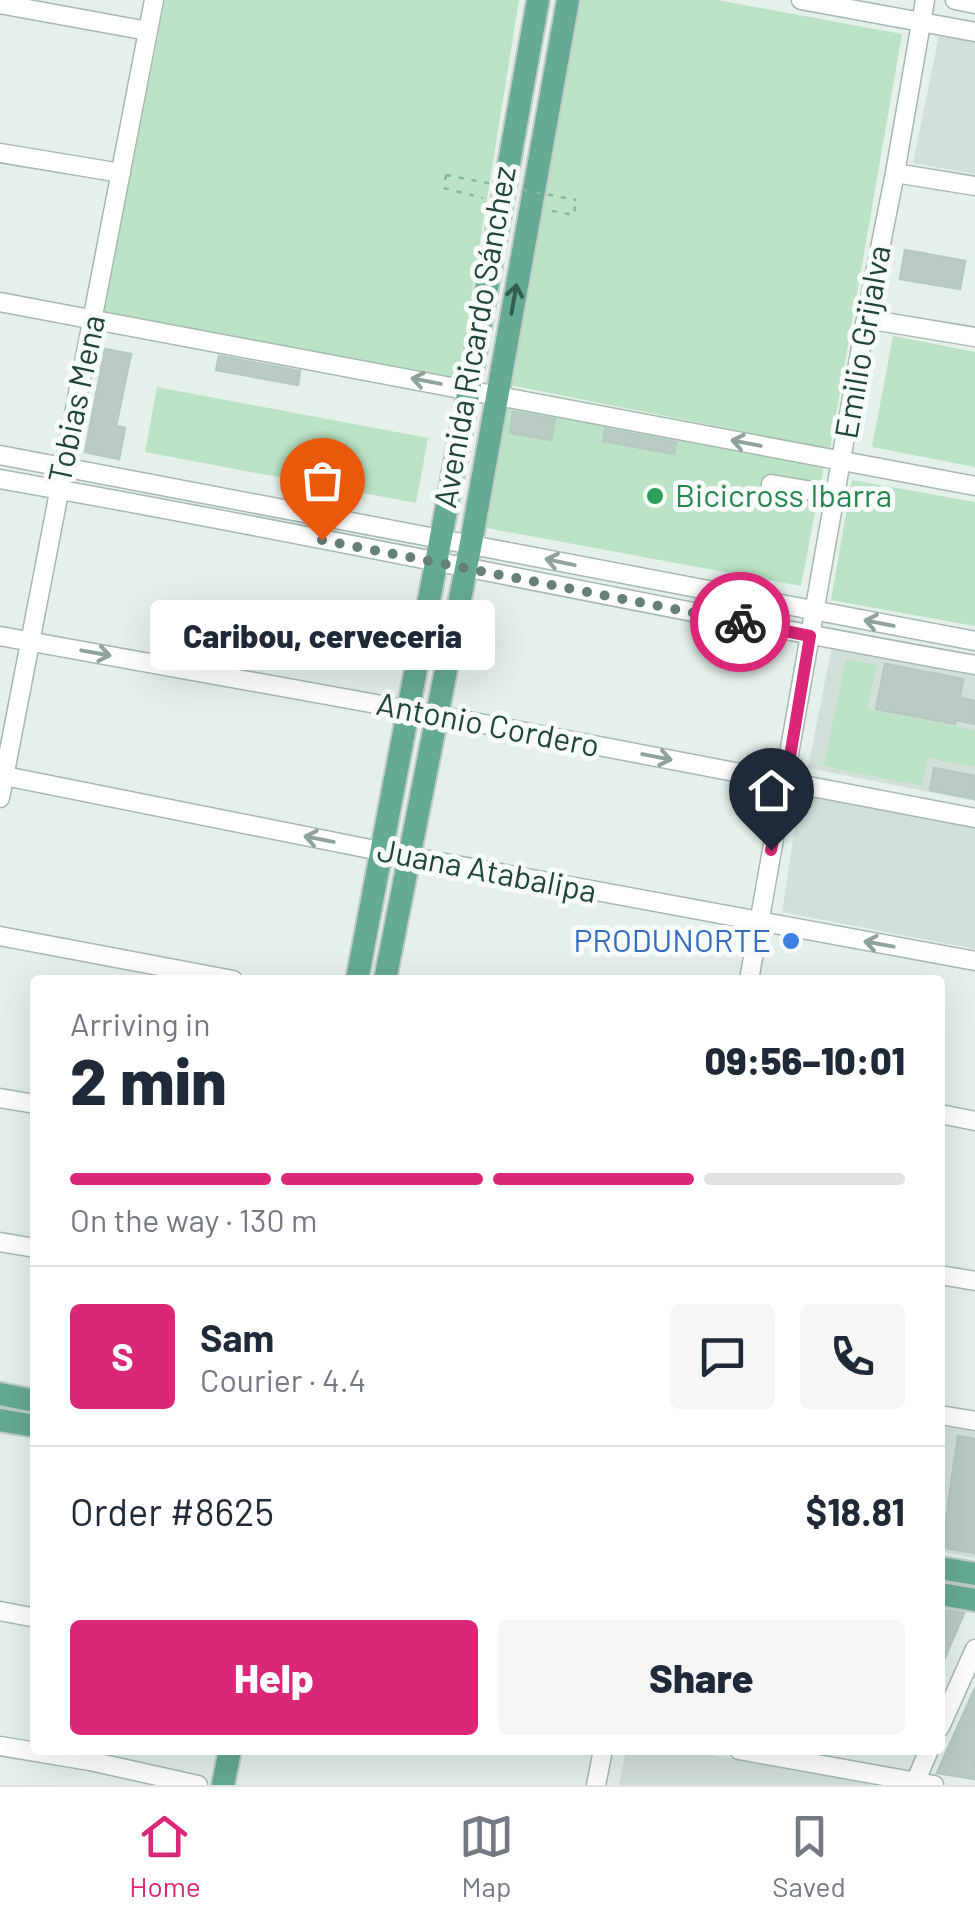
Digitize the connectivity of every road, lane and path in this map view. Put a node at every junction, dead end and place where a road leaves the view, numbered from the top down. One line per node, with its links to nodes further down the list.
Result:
1 (154, 0): 10 (street, Tobias Mena)
2 (538, 0): 16 (main road, Avenida Ricardo Sánchez)
3 (568, 0): 17 (main road, Avenida Ricardo Sánchez)
4 (801, 0): 9 (street)
5 (925, 0): 9 (street, Emilio Grijalva)
6 (955, 0): 8 (street)
7 (0, 4): 10 (street)
8 (975, 4)
9 (922, 22): 11 (street); 14 (street, Emilio Grijalva)
10 (148, 30): 13 (street, Tobias Mena)
11 (975, 32)
12 (0, 153): 13 (street)
13 (121, 172): 19 (street, Tobias Mena)
14 (895, 173): 15 (street); 20 (street, Emilio Grijalva)
15 (975, 186)
16 (502, 202): 17 (path, bridge); 22 (main road, Avenida Ricardo Sánchez)
17 (530, 206): 23 (main road, Avenida Ricardo Sánchez, one-way to 17)
18 (0, 302): 19 (street)
19 (94, 319): 22 (street, one-way to 19); 26 (street, Tobias Mena)
20 (866, 319): 21 (street); 25 (street, Emilio Grijalva)
21 (975, 337)
22 (469, 389): 23 (street); 33 (main road, Avenida Ricardo Sánchez)
23 (496, 395): 25 (street, one-way to 23); 32 (main road, Avenida Ricardo Sánchez)
24 (0, 455): 26 (street)
25 (841, 462): 29 (street); 31 (street, Emilio Grijalva)
26 (64, 467): 30 (street, Tobias Mena); 33 (street)
27 (0, 479): 30 (street)
28 (771, 484): 31 (street)
29 (975, 486)
30 (58, 489): 33 (street); 38 (street, Tobias Mena)
31 (836, 495): 35 (street, Emilio Grijalva)
32 (471, 543): 33 (street); 34 (main road, Avenida Ricardo Sánchez); 35 (street, one-way to 32)
33 (438, 550): 34 (street); 41 (main road, Avenida Ricardo Sánchez)
34 (466, 567): 37 (street); 42 (main road, Avenida Ricardo Sánchez)
35 (814, 611): 37 (street, Emilio Grijalva); 39 (street, one-way to 35)
36 (0, 636): 38 (street, Antonio Cordero)
37 (810, 636): 40 (street); 44 (street, Emilio Grijalva)
38 (30, 642): 41 (street, Antonio Cordero, one-way to 41); 43 (street, Tobias Mena)
39 (975, 642)
40 (975, 665)
41 (408, 710): 42 (street, Antonio Cordero); 47 (main road, Avenida Ricardo Sánchez)
42 (437, 715): 44 (street, Antonio Cordero, one-way to 44); 48 (main road, Avenida Ricardo Sánchez)
43 (2, 775): 45 (street, Tobias Mena); 47 (street, Juana Atabalipa, one-way to 43)
44 (786, 781): 46 (street, Antonio Cordero); 49 (street, Emilio Grijalva)
45 (0, 798)
46 (975, 818)
47 (380, 851): 48 (street, Juana Atabalipa); 53 (main road, Avenida Ricardo Sánchez)
48 (409, 856): 49 (street, Juana Atabalipa); 54 (main road, Avenida Ricardo Sánchez)
49 (759, 922): 51 (street, Juana Atabalipa, one-way to 49); 55 (street, Emilio Grijalva)
50 (0, 936): 52 (street)
51 (975, 960)
52 (207, 975)
53 (358, 975)
54 (386, 975)
55 (750, 975)
56 (0, 1098): 57 (street)
57 (30, 1103)
58 (945, 1115): 59 (street)
59 (975, 1121)
60 (0, 1242): 61 (street)
61 (30, 1247)
62 (945, 1276): 63 (street)
63 (975, 1281)
64 (0, 1394): 65 (main road)
65 (30, 1400)
66 (945, 1416): 68 (street)
67 (0, 1420): 69 (main road)
68 (975, 1421)
69 (30, 1425)
70 (945, 1569): 71 (main road)
71 (975, 1574)
72 (945, 1595): 73 (main road)
73 (975, 1600)
74 (0, 1611): 75 (street)
75 (30, 1617)
76 (975, 1650): 77 (street)
77 (945, 1715)
78 (0, 1746): 79 (street)
79 (30, 1749)
80 (91, 1755): 85 (street)
81 (229, 1755): 88 (main road)
82 (602, 1755): 89 (street)
83 (766, 1755): 86 (street)
84 (929, 1755): 86 (street)
85 (120, 1777): 87 (street)
86 (921, 1784)
87 (198, 1785)
88 (223, 1785)
89 (596, 1785)

